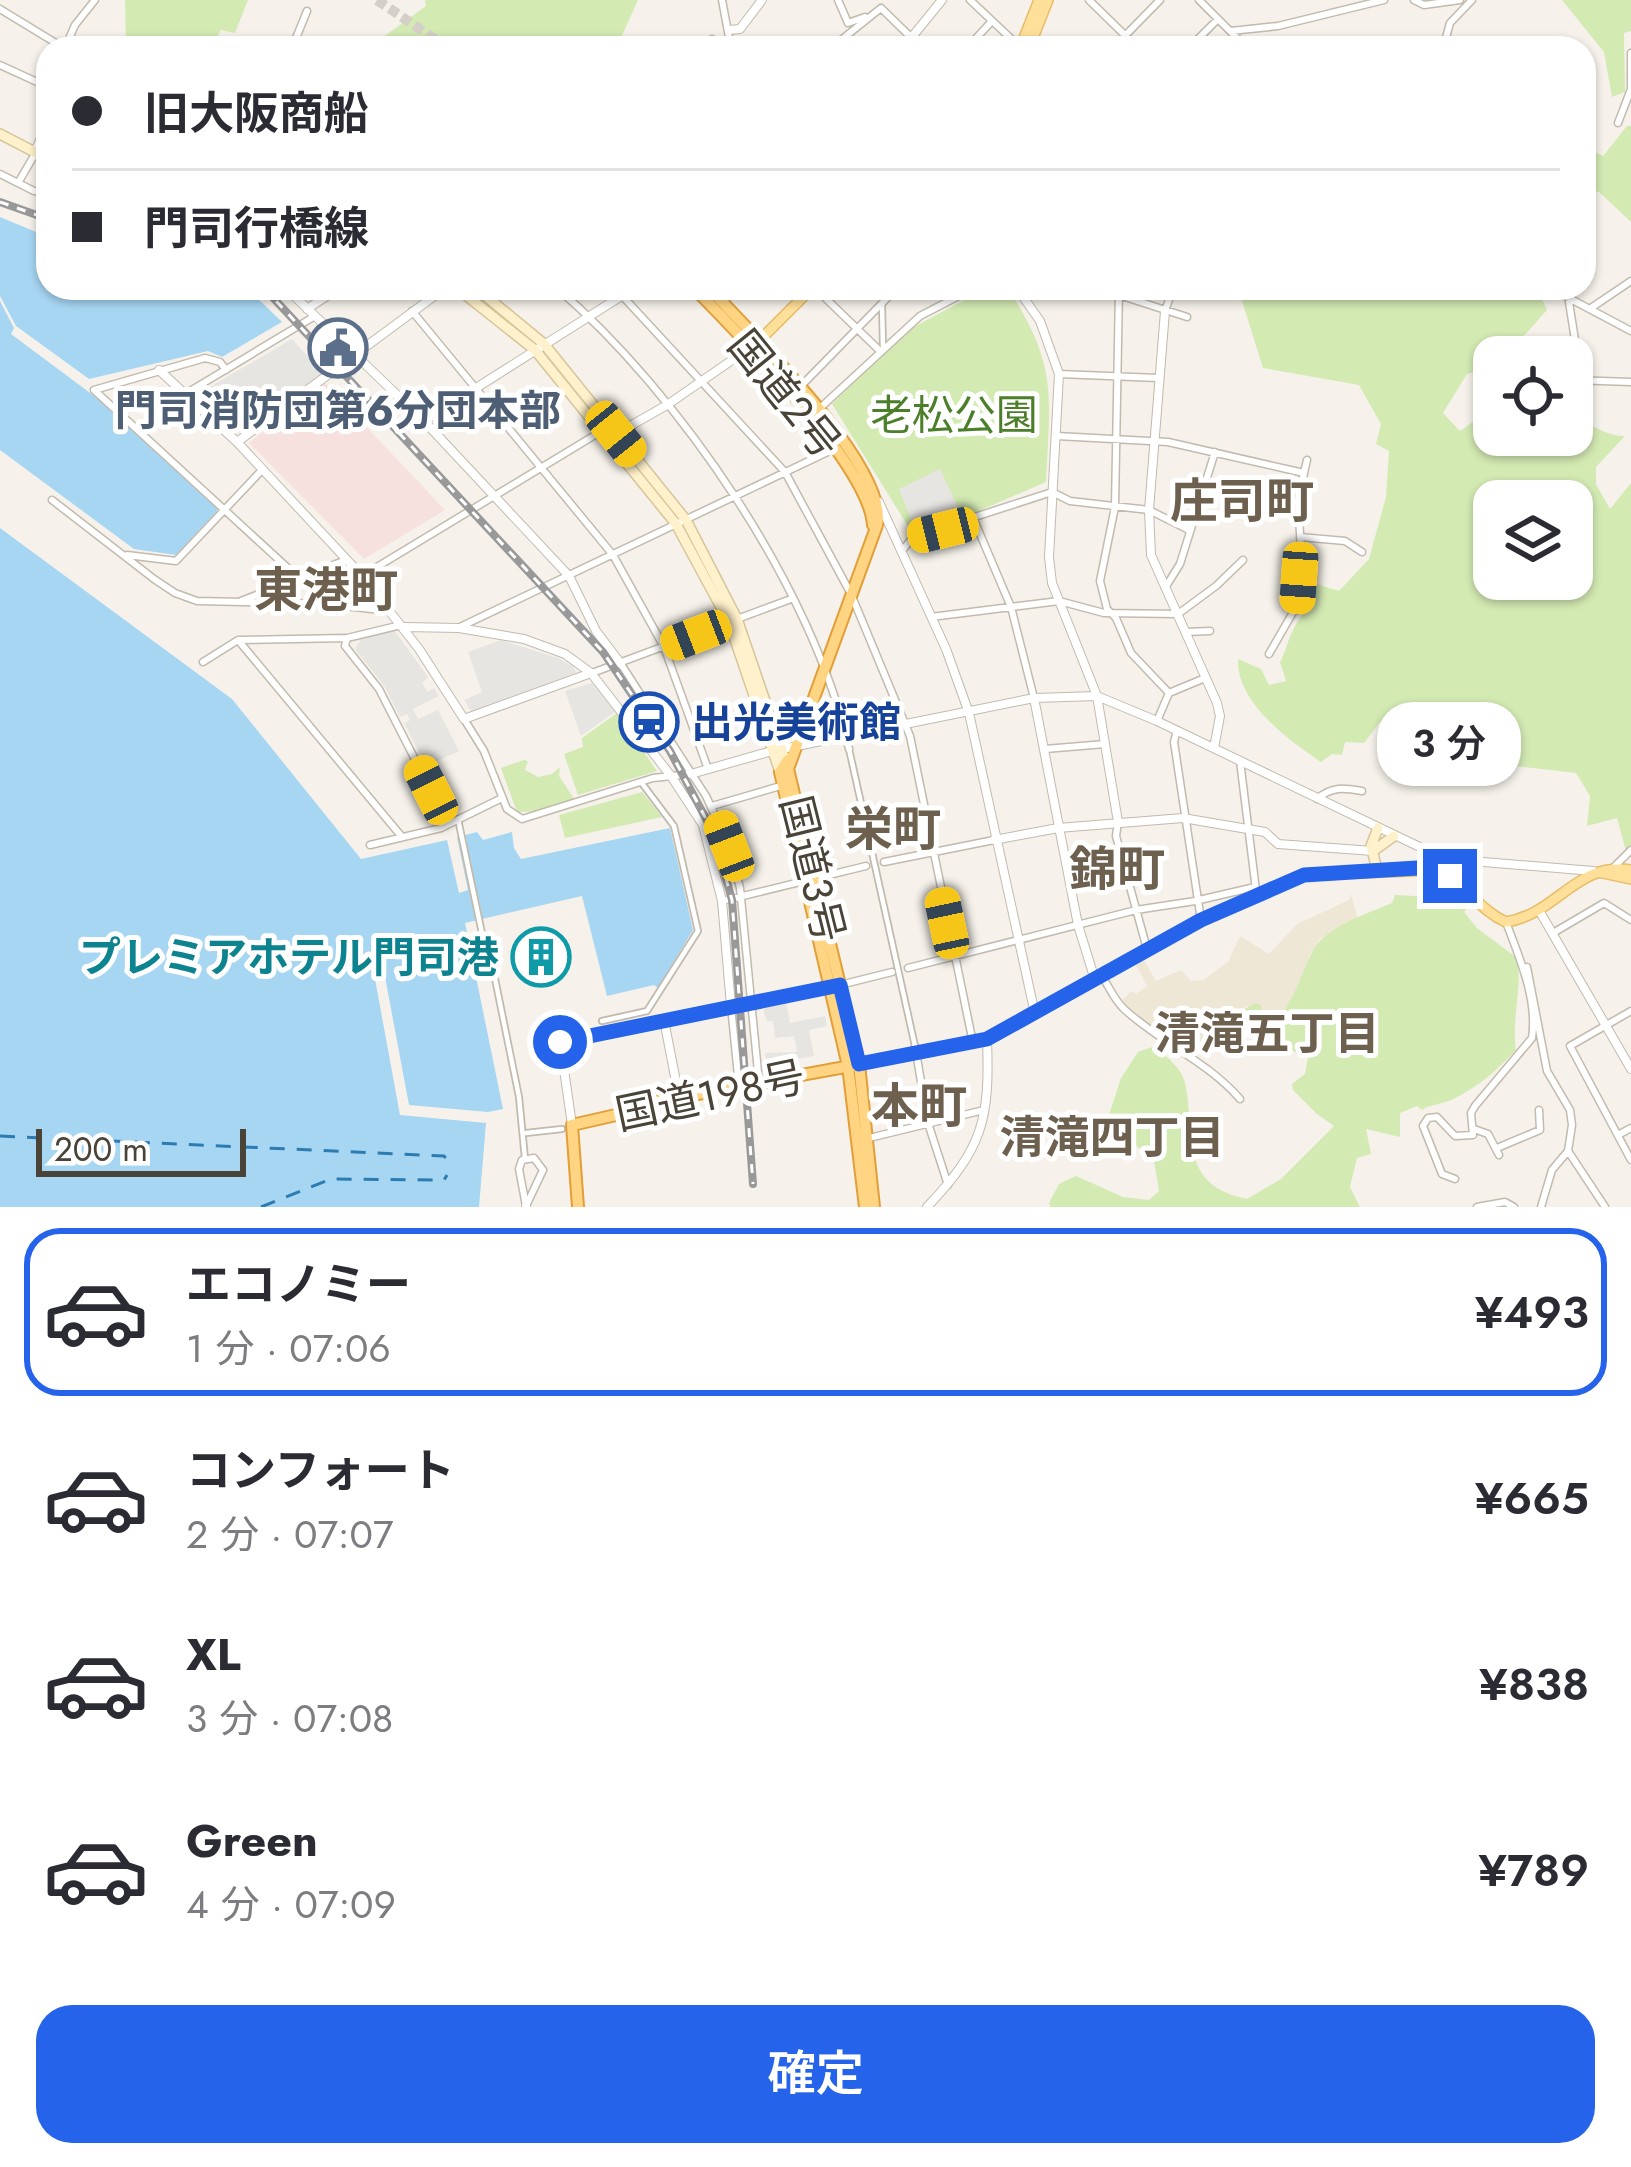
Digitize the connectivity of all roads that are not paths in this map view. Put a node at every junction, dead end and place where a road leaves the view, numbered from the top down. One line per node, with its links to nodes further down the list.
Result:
1 (10, 0): 17 (street)
2 (95, 0): 24 (street)
3 (722, 0): 21 (street)
4 (762, 0): 21 (street)
5 (838, 0): 18 (street)
6 (942, 0): 29 (street)
7 (970, 0): 20 (street)
8 (1043, 0): 32 (main road)
9 (1089, 0): 33 (street)
10 (1160, 0): 33 (street)
11 (1199, 0): 19 (street)
12 (1383, 0): 22 (street)
13 (1414, 0): 14 (street)
14 (1460, 0)
15 (1472, 0): 36 (street)
16 (307, 11): 25 (street)
17 (3, 12): 23 (street)
18 (869, 17): 27 (street); 28 (street)
19 (1218, 19): 22 (street); 34 (street)
20 (992, 21): 30 (street); 31 (street)
21 (729, 30): 26 (street)
22 (1231, 31): 35 (street)
23 (44, 36)
24 (70, 36)
25 (297, 36)
26 (730, 36)
27 (846, 36)
28 (910, 36)
29 (914, 36)
30 (979, 36)
31 (1009, 36)
32 (1028, 36)
33 (1126, 36)
34 (1202, 36)
35 (1236, 36)
36 (1446, 36)
37 (1631, 53): 40 (street)
38 (0, 65): 39 (street)
39 (36, 82)
40 (1631, 88): 41 (street)
41 (1618, 123)
42 (0, 134): 44 (main road)
43 (36, 149): 44 (street)
44 (34, 154): 46 (street)
45 (0, 174): 46 (street)
46 (18, 183): 47 (street)
47 (36, 189)
48 (1631, 281): 71 (street)
49 (298, 300): 74 (street)
50 (326, 300): 74 (street)
51 (428, 300): 72 (street)
52 (474, 300): 81 (main road)
53 (489, 300): 81 (main road)
54 (570, 300): 75 (street)
55 (608, 300): 75 (street)
56 (625, 300): 91 (street)
57 (710, 300): 70 (highway, 国道2号)
58 (715, 300): 70 (highway, 国道2号)
59 (725, 300): 70 (street)
60 (802, 300): 80 (main road)
61 (827, 300): 77 (street)
62 (886, 300): 69 (street)
63 (951, 300): 82 (street)
64 (1025, 300): 86 (street)
65 (1119, 300): 87 (street)
66 (1140, 300): 73 (street)
67 (1169, 300): 73 (street)
68 (1569, 300): 71 (street); 79 (street)
69 (882, 304): 77 (street); 82 (street)
70 (719, 307): 80 (highway, 国道2号)
71 (1591, 308): 78 (street)
72 (412, 311): 83 (street); 93 (street)
73 (1165, 311): 76 (street); 88 (street)
74 (311, 312): 83 (street); 85 (street)
75 (589, 316): 81 (street); 95 (street)
76 (1187, 317)
77 (858, 329): 82 (street); 92 (street)
78 (1631, 329)
79 (1574, 336)
80 (756, 344): 91 (street); 92 (highway, 国道2号); 96 (highway, 国道2号)
81 (539, 347): 93 (street); 98 (main road); 99 (main road)
82 (881, 349): 96 (street)
83 (355, 355): 97 (street); 102 (street)
84 (159, 370): 85 (street); 94 (street); 117 (street)
85 (226, 370): 94 (street)
86 (1058, 374): 87 (street); 100 (street)
87 (1117, 378): 88 (street); 101 (street)
88 (1158, 379): 103 (street)
89 (1593, 381): 90 (street)
90 (1631, 382)
91 (700, 383): 95 (street); 109 (street)
92 (801, 386): 96 (highway, 国道2号)
93 (477, 387): 97 (street); 107 (street)
94 (185, 394): 102 (street)
95 (667, 405): 99 (street); 113 (street)
96 (813, 413): 104 (highway, 国道2号); 115 (highway, 国道2号)
97 (424, 421): 112 (street)
98 (602, 430): 99 (street); 107 (street); 121 (main road)
99 (616, 434): 121 (main road)
100 (1057, 436): 101 (street); 111 (street)
101 (1114, 439): 103 (street); 116 (street)
102 (237, 442): 108 (street)
103 (1157, 442): 105 (street); 118 (street)
104 (834, 449): 109 (street); 115 (highway, 国道2号)
105 (1215, 452): 110 (street); 122 (street)
106 (1307, 460): 110 (street)
107 (540, 466): 112 (street); 129 (street)
108 (262, 470): 117 (street); 130 (street)
109 (784, 472): 113 (street); 136 (street)
110 (1304, 473): 123 (street)
111 (1052, 492): 116 (street); 120 (street); 139 (street)
112 (491, 496): 132 (street); 133 (street)
113 (736, 496): 121 (street); 137 (street)
114 (52, 500): 128 (street)
115 (874, 503): 119 (highway, 国道3号); 124 (street); 125 (highway, 国道3号)
116 (1115, 507): 118 (street); 143 (street)
117 (225, 508): 128 (street); 134 (street)
118 (1149, 510): 122 (street); 135 (street)
119 (879, 518): 124 (street); 125 (highway, 国道3号)
120 (973, 520): 127 (street); 141 (street)
121 (681, 522): 129 (street); 146 (main road)
122 (1189, 530): 135 (street)
123 (1300, 537): 126 (street); 154 (street)
124 (893, 538): 127 (street)
125 (871, 540): 136 (highway, 国道3号)
126 (1362, 551)
127 (901, 554): 145 (street)
128 (123, 555): 138 (street)
129 (613, 555): 133 (street); 153 (street)
130 (346, 560): 132 (street); 134 (street)
131 (1243, 560): 144 (street)
132 (362, 575): 142 (street)
133 (569, 575): 148 (street); 156 (street)
134 (300, 579): 138 (street); 140 (street)
135 (1165, 588): 144 (street)
136 (850, 594): 157 (highway, 国道3号); 166 (street)
137 (791, 599): 146 (street); 157 (street)
138 (237, 602): 140 (street)
139 (1059, 602): 141 (street); 143 (street); 161 (street)
140 (327, 604): 142 (street)
141 (1011, 607): 145 (street); 162 (street)
142 (390, 611): 147 (street)
143 (1112, 614): 144 (street); 160 (street)
144 (1178, 614): 150 (street)
145 (931, 617): 163 (street)
146 (733, 621): 153 (street); 174 (main road)
147 (400, 625): 148 (street); 151 (street); 164 (street)
148 (459, 628): 158 (street)
149 (1210, 631): 150 (street)
150 (1185, 632): 159 (street)
151 (346, 638): 152 (street); 189 (street)
152 (238, 640): 155 (street); 194 (street)
153 (664, 647): 156 (street); 177 (street)
154 (1269, 654)
155 (203, 662)
156 (621, 664): 158 (street); 178 (street)
157 (824, 665): 168 (street); 170 (highway, 国道3号)
158 (591, 674): 164 (street); 179 (street)
159 (1205, 678): 160 (street); 171 (street)
160 (1168, 693): 165 (street)
161 (1097, 696): 162 (street); 165 (street); 169 (street)
162 (1034, 698): 163 (street); 173 (street)
163 (969, 713): 166 (street); 195 (street)
164 (464, 719): 183 (street)
165 (1157, 721): 167 (street)
166 (906, 725): 168 (street); 199 (street)
167 (1177, 730): 171 (street); 186 (street)
168 (846, 737): 170 (street); 172 (street)
169 (1105, 744): 173 (street); 188 (street)
170 (797, 746): 174 (street); 176 (highway, 国道3号)
171 (1214, 748): 175 (street)
172 (849, 749): 201 (street)
173 (1045, 749): 190 (street)
174 (777, 750): 176 (main road); 177 (street)
175 (1240, 761): 184 (street); 191 (street)
176 (785, 768): 181 (highway, 国道3号); 205 (highway, 国道3号)
177 (708, 769): 178 (street)
178 (691, 774): 179 (street); 185 (street)
179 (671, 776): 180 (street); 208 (street)
180 (641, 782): 183 (street); 230 (street)
181 (784, 785): 185 (street); 205 (highway, 国道3号)
182 (1363, 791): 184 (street)
183 (502, 798): 187 (street)
184 (1317, 799): 192 (street)
185 (712, 806): 207 (street)
186 (1183, 818): 188 (street); 191 (street); 209 (street)
187 (458, 819): 189 (street); 247 (street)
188 (1118, 822): 190 (street); 210 (street)
189 (448, 824): 194 (street)
190 (1058, 828): 195 (street); 215 (street)
191 (1248, 828): 198 (street); 206 (street)
192 (1378, 828): 193 (street); 198 (main road)
193 (1394, 836): 198 (main road); 203 (street)
194 (402, 837): 196 (street)
195 (994, 840): 199 (street); 217 (street)
196 (370, 845)
197 (1631, 850): 204 (street)
198 (1373, 851): 202 (main road)
199 (932, 852): 200 (street); 219 (street)
200 (884, 862): 201 (street)
201 (870, 865): 205 (street); 222 (street)
202 (1377, 869): 206 (main road); 214 (main road)
203 (1593, 871): 204 (main road); 204 (main road); 211 (main road)
204 (1626, 871)
205 (812, 879): 207 (street); 224 (highway, 国道3号)
206 (1256, 890): 209 (street); 212 (main road)
207 (740, 897): 208 (street); 225 (street)
208 (722, 901): 226 (street)
209 (1195, 901): 210 (street); 212 (street)
210 (1136, 910): 215 (street); 218 (street)
211 (1540, 912): 214 (main road); 216 (street)
212 (1201, 920): 218 (main road)
213 (1631, 920): 216 (street)
214 (1506, 922): 220 (street)
215 (1078, 925): 217 (street); 223 (street)
216 (1553, 933): 231 (street)
217 (1016, 940): 219 (street); 228 (street)
218 (1147, 949): 223 (main road)
219 (954, 956): 221 (street); 233 (street)
220 (1522, 958): 245 (street); 252 (street)
221 (908, 968): 222 (street)
222 (895, 972): 224 (street); 234 (street)
223 (1098, 978): 228 (main road); 240 (street)
224 (836, 986): 225 (street); 235 (highway, 国道3号)
225 (751, 1004): 226 (street); 237 (street)
226 (731, 1006): 229 (street); 238 (street)
227 (1631, 1012): 231 (street)
228 (1035, 1014): 232 (main road)
229 (664, 1020): 239 (street); 244 (street)
230 (602, 1021)
231 (1607, 1025): 236 (street); 248 (street)
232 (987, 1039): 233 (main road); 241 (street)
233 (973, 1042): 234 (main road)
234 (915, 1050): 235 (main road); 243 (street)
235 (854, 1065): 237 (highway, 国道198号); 250 (highway, 国道3号)
236 (1631, 1069)
237 (759, 1082): 238 (highway, 国道198号)
238 (740, 1086): 239 (highway, 国道198号)
239 (680, 1097): 244 (highway, 国道198号)
240 (1240, 1099)
241 (984, 1109): 243 (street); 256 (street)
242 (1538, 1110): 249 (street)
243 (928, 1123): 250 (street); 256 (street)
244 (567, 1127): 247 (street); 258 (highway, 国道198号)
245 (1473, 1128): 249 (street); 255 (street)
246 (1631, 1128): 248 (street)
247 (523, 1133): 253 (street)
248 (1618, 1135): 254 (street)
249 (1520, 1139): 251 (street)
250 (863, 1140): 259 (highway, 国道3号)
251 (1525, 1150)
252 (1568, 1151): 263 (street); 264 (street)
253 (525, 1159): 257 (street); 257 (street)
254 (1631, 1160)
255 (1455, 1179)
256 (948, 1185): 260 (street)
257 (526, 1206)
258 (578, 1207)
259 (870, 1207)
260 (927, 1207)
261 (1477, 1207): 262 (street)
262 (1514, 1207)
263 (1541, 1207)
264 (1605, 1207)

